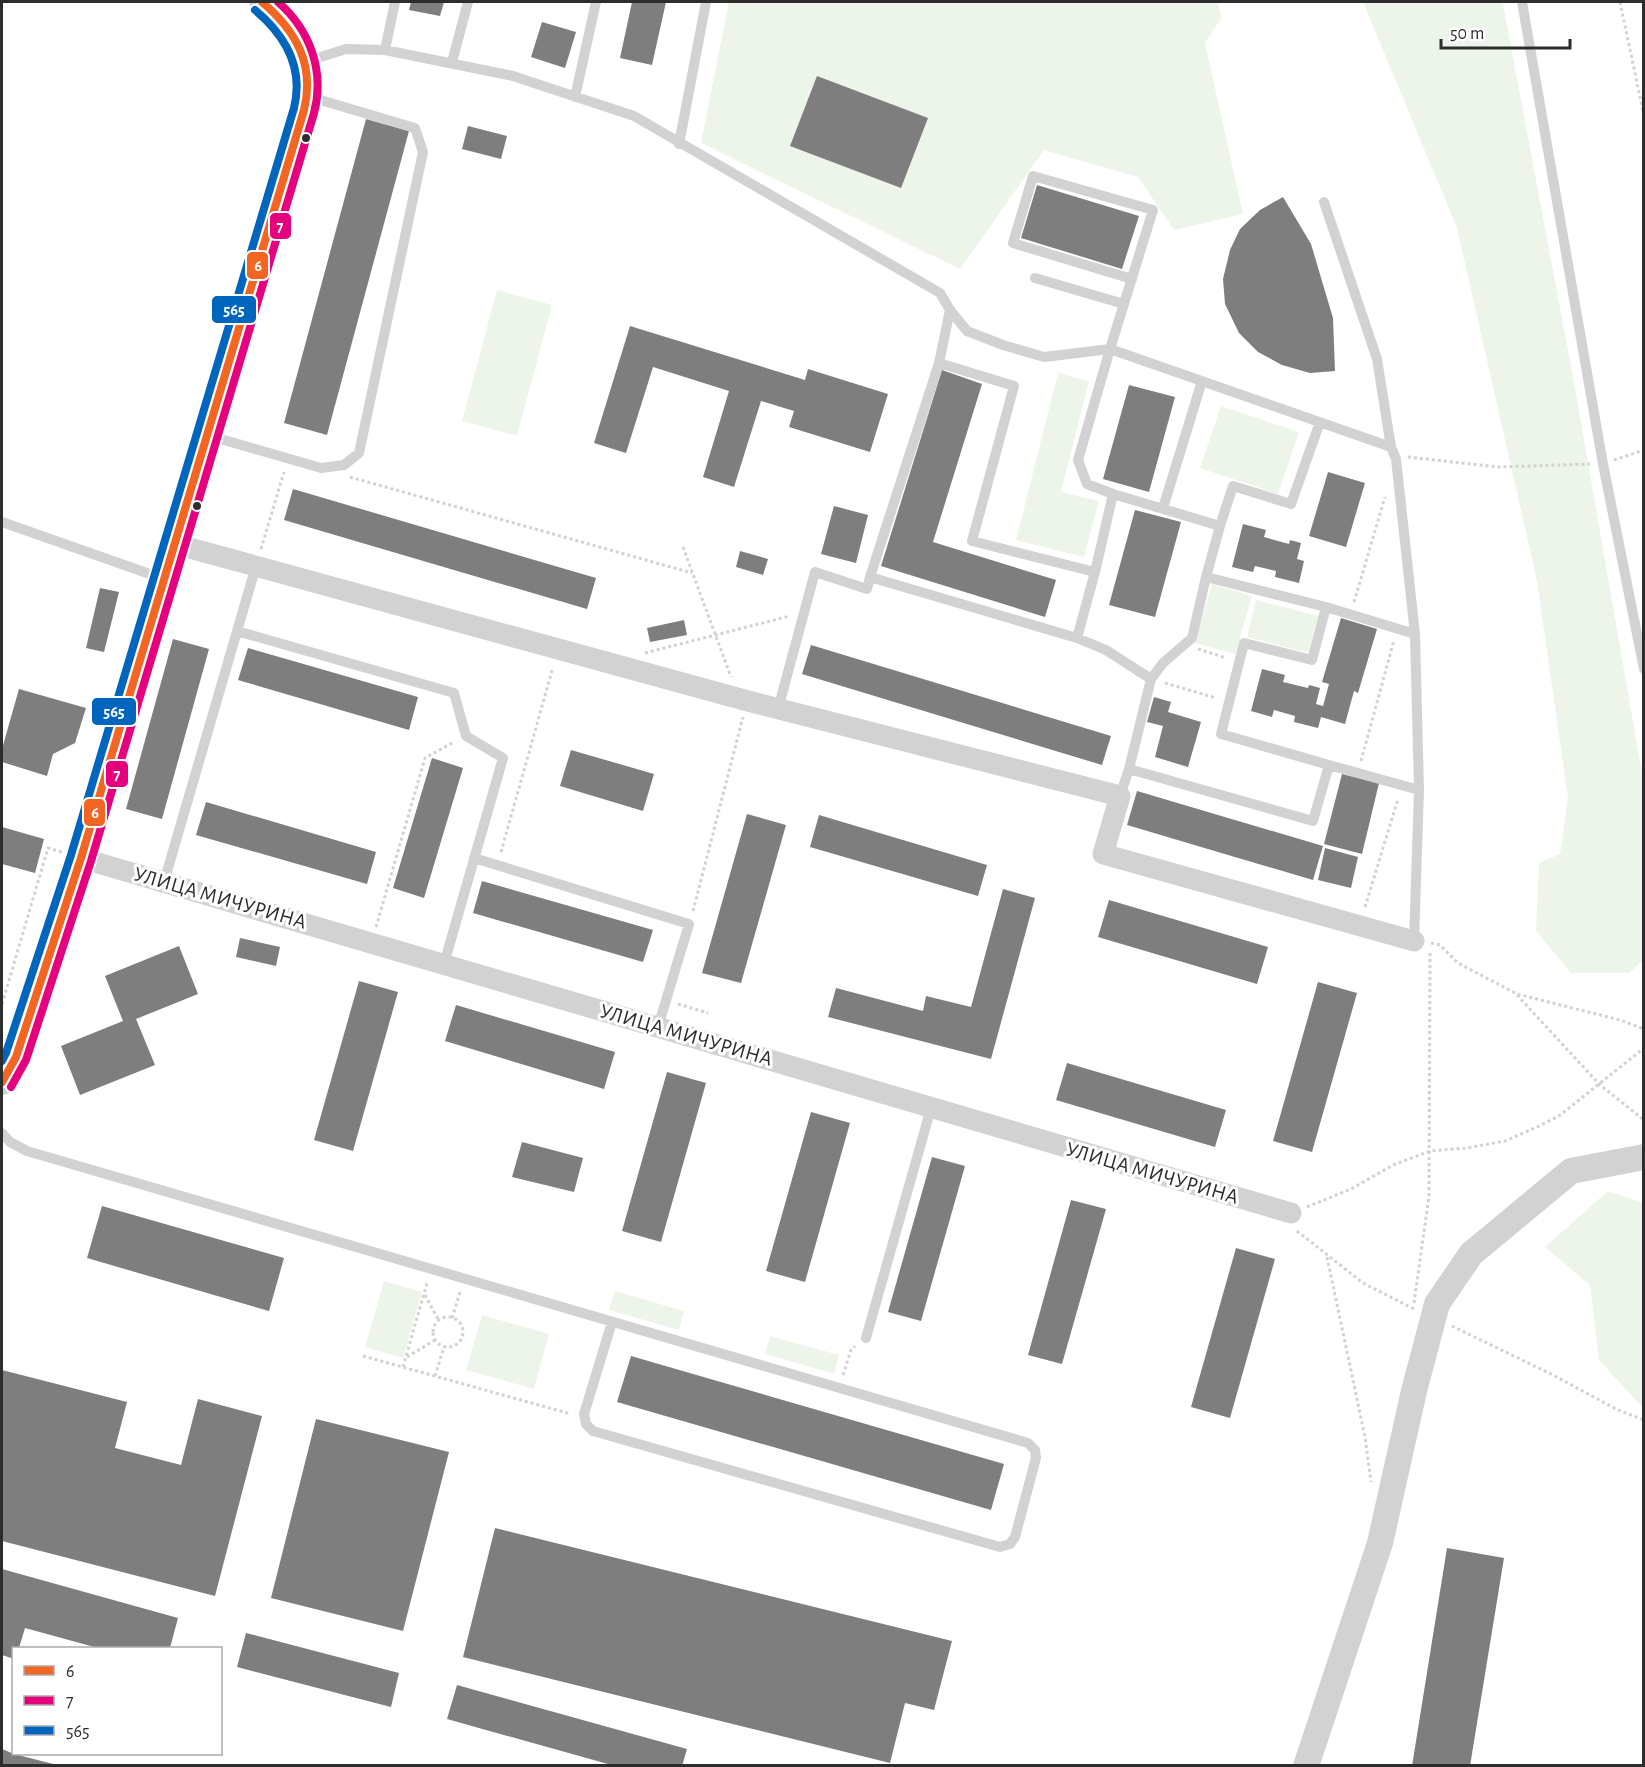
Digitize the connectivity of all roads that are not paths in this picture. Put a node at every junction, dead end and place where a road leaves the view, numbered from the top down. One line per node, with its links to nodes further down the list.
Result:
1 (262, 2): 8 (street)
2 (395, 2): 7 (lane)
3 (468, 2): 9 (lane)
4 (596, 2): 11 (lane)
5 (706, 2): 12 (lane)
6 (1522, 2): 38 (lane)
7 (385, 50): 8 (lane); 9 (lane)
8 (305, 62): 10 (street)
9 (452, 63): 11 (lane)
10 (307, 96): 22 (street); 22 (lane)
11 (575, 97): 12 (lane)
12 (679, 144): 17 (lane)
13 (1324, 202): 23 (lane)
14 (1035, 278): 16 (lane)
15 (1132, 279): 15 (lane); 16 (lane)
16 (1124, 304): 18 (lane)
17 (950, 310): 18 (lane); 19 (lane)
18 (1110, 349): 20 (lane); 24 (lane)
19 (939, 363): 30 (lane); 31 (lane)
20 (1202, 381): 21 (lane); 25 (lane)
21 (1320, 422): 23 (lane); 27 (lane)
22 (207, 435): 28 (street)
23 (1390, 447): 36 (lane)
24 (1113, 494): 25 (lane); 30 (lane)
25 (1163, 508): 27 (lane)
26 (2, 522): 33 (lane)
27 (1220, 526): 32 (lane)
28 (175, 544): 29 (street); 33 (street)
29 (256, 566): 35 (lane); 40 (street)
30 (1095, 572): 37 (lane)
31 (870, 577): 37 (lane); 40 (lane)
32 (1206, 577): 34 (lane); 39 (lane)
33 (164, 579): 45 (street)
34 (1326, 607): 36 (lane); 41 (lane)
35 (237, 631): 46 (lane); 47 (lane)
36 (1415, 634): 43 (lane)
37 (1077, 638): 39 (lane)
38 (1644, 669)
39 (1150, 679): 42 (lane)
40 (778, 709): 44 (street)
41 (1329, 765): 42 (lane); 43 (lane)
42 (1129, 769): 44 (lane)
43 (1419, 790): 48 (lane)
44 (1120, 796): 48 (street)
45 (81, 858): 47 (street, УЛИЦА МИЧУРИНА); 51 (street)
46 (474, 858): 49 (lane); 50 (lane)
47 (164, 882): 49 (street, УЛИЦА МИЧУРИНА)
48 (1422, 942)
49 (444, 964): 50 (street, УЛИЦА МИЧУРИНА)
50 (658, 1027): 52 (street, УЛИЦА МИЧУРИНА)
51 (2, 1082)
52 (931, 1108): 55 (street, УЛИЦА МИЧУРИНА); 57 (lane)
53 (2, 1133): 56 (lane)
54 (1644, 1157): 58 (street)
55 (1291, 1213)
56 (612, 1322): 56 (lane)
57 (866, 1338)
58 (1306, 1766)

